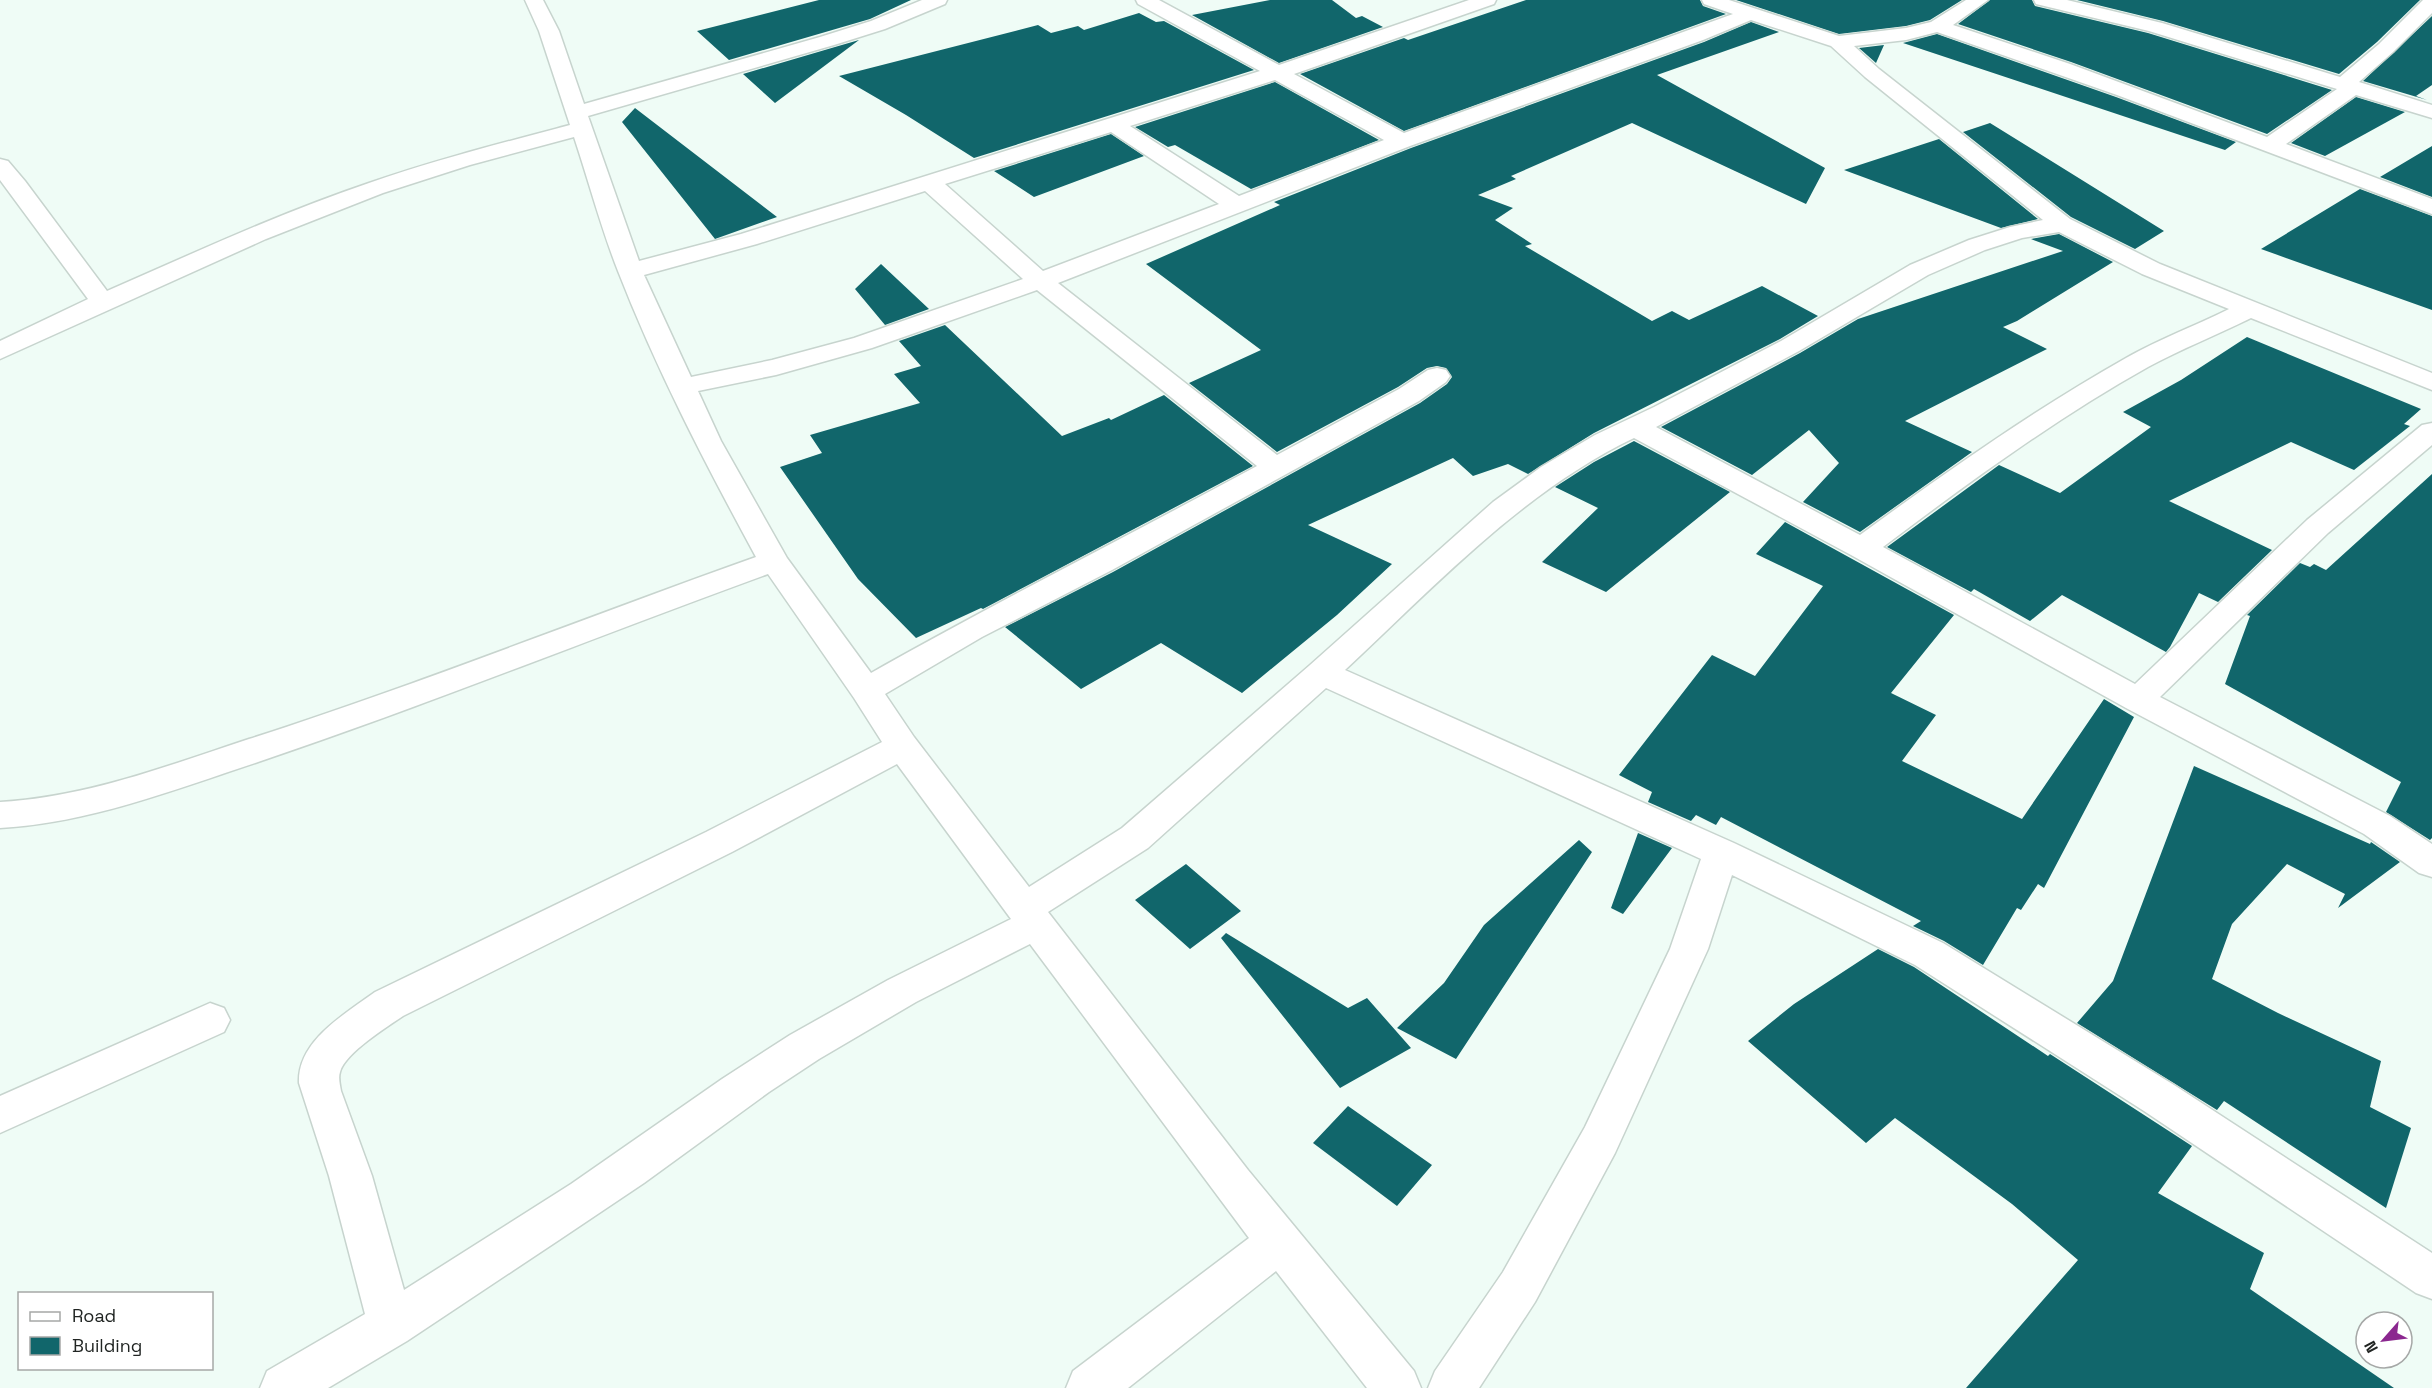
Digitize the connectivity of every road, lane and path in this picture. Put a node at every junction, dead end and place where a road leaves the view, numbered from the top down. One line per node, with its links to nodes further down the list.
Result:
1 (534, 0): 15 (street)
2 (938, 0): 15 (street)
3 (1145, 0): 12 (street)
4 (1487, 0): 12 (street)
5 (1711, 0): 9 (street)
6 (1979, 0): 10 (street)
7 (2043, 0): 13 (street)
8 (2424, 6): 13 (street)
9 (1750, 14): 11 (street); 17 (street)
10 (1938, 26): 11 (street); 18 (street)
11 (1838, 42): 23 (street)
12 (1276, 73): 16 (street); 17 (street)
13 (2349, 86): 14 (street); 18 (street)
14 (2432, 112)
15 (578, 121): 24 (street); 26 (street)
16 (1113, 124): 20 (street); 21 (street)
17 (1402, 141): 21 (street)
18 (2271, 144): 22 (street)
19 (0, 166): 26 (street)
20 (929, 182): 24 (street); 25 (street)
21 (1235, 204): 25 (street)
22 (2432, 207)
23 (2062, 224): 27 (street); 32 (street)
24 (630, 271): 31 (street)
25 (1040, 281): 31 (street); 34 (street)
26 (103, 302): 28 (street)
27 (2248, 310): 30 (street); 35 (street)
28 (0, 351)
29 (1437, 376): 34 (street)
30 (2432, 382)
31 (681, 387): 36 (street)
32 (1635, 427): 35 (street); 37 (street)
33 (2432, 431): 39 (street)
34 (1276, 468): 38 (street)
35 (1862, 548): 39 (street)
36 (774, 561): 38 (street); 41 (street)
37 (1322, 674): 42 (street); 44 (street)
38 (866, 690): 40 (street)
39 (2138, 700): 43 (street)
40 (902, 746): 44 (street); 49 (street)
41 (0, 815)
42 (1721, 853): 48 (street); 53 (street)
43 (2432, 862)
44 (1030, 916): 47 (street); 49 (street)
45 (210, 1020): 46 (street)
46 (0, 1115)
47 (1279, 1242): 51 (street); 52 (street)
48 (2432, 1278)
49 (391, 1325): 50 (street)
50 (284, 1388)
51 (1090, 1388)
52 (1397, 1388)
53 (1452, 1388)

